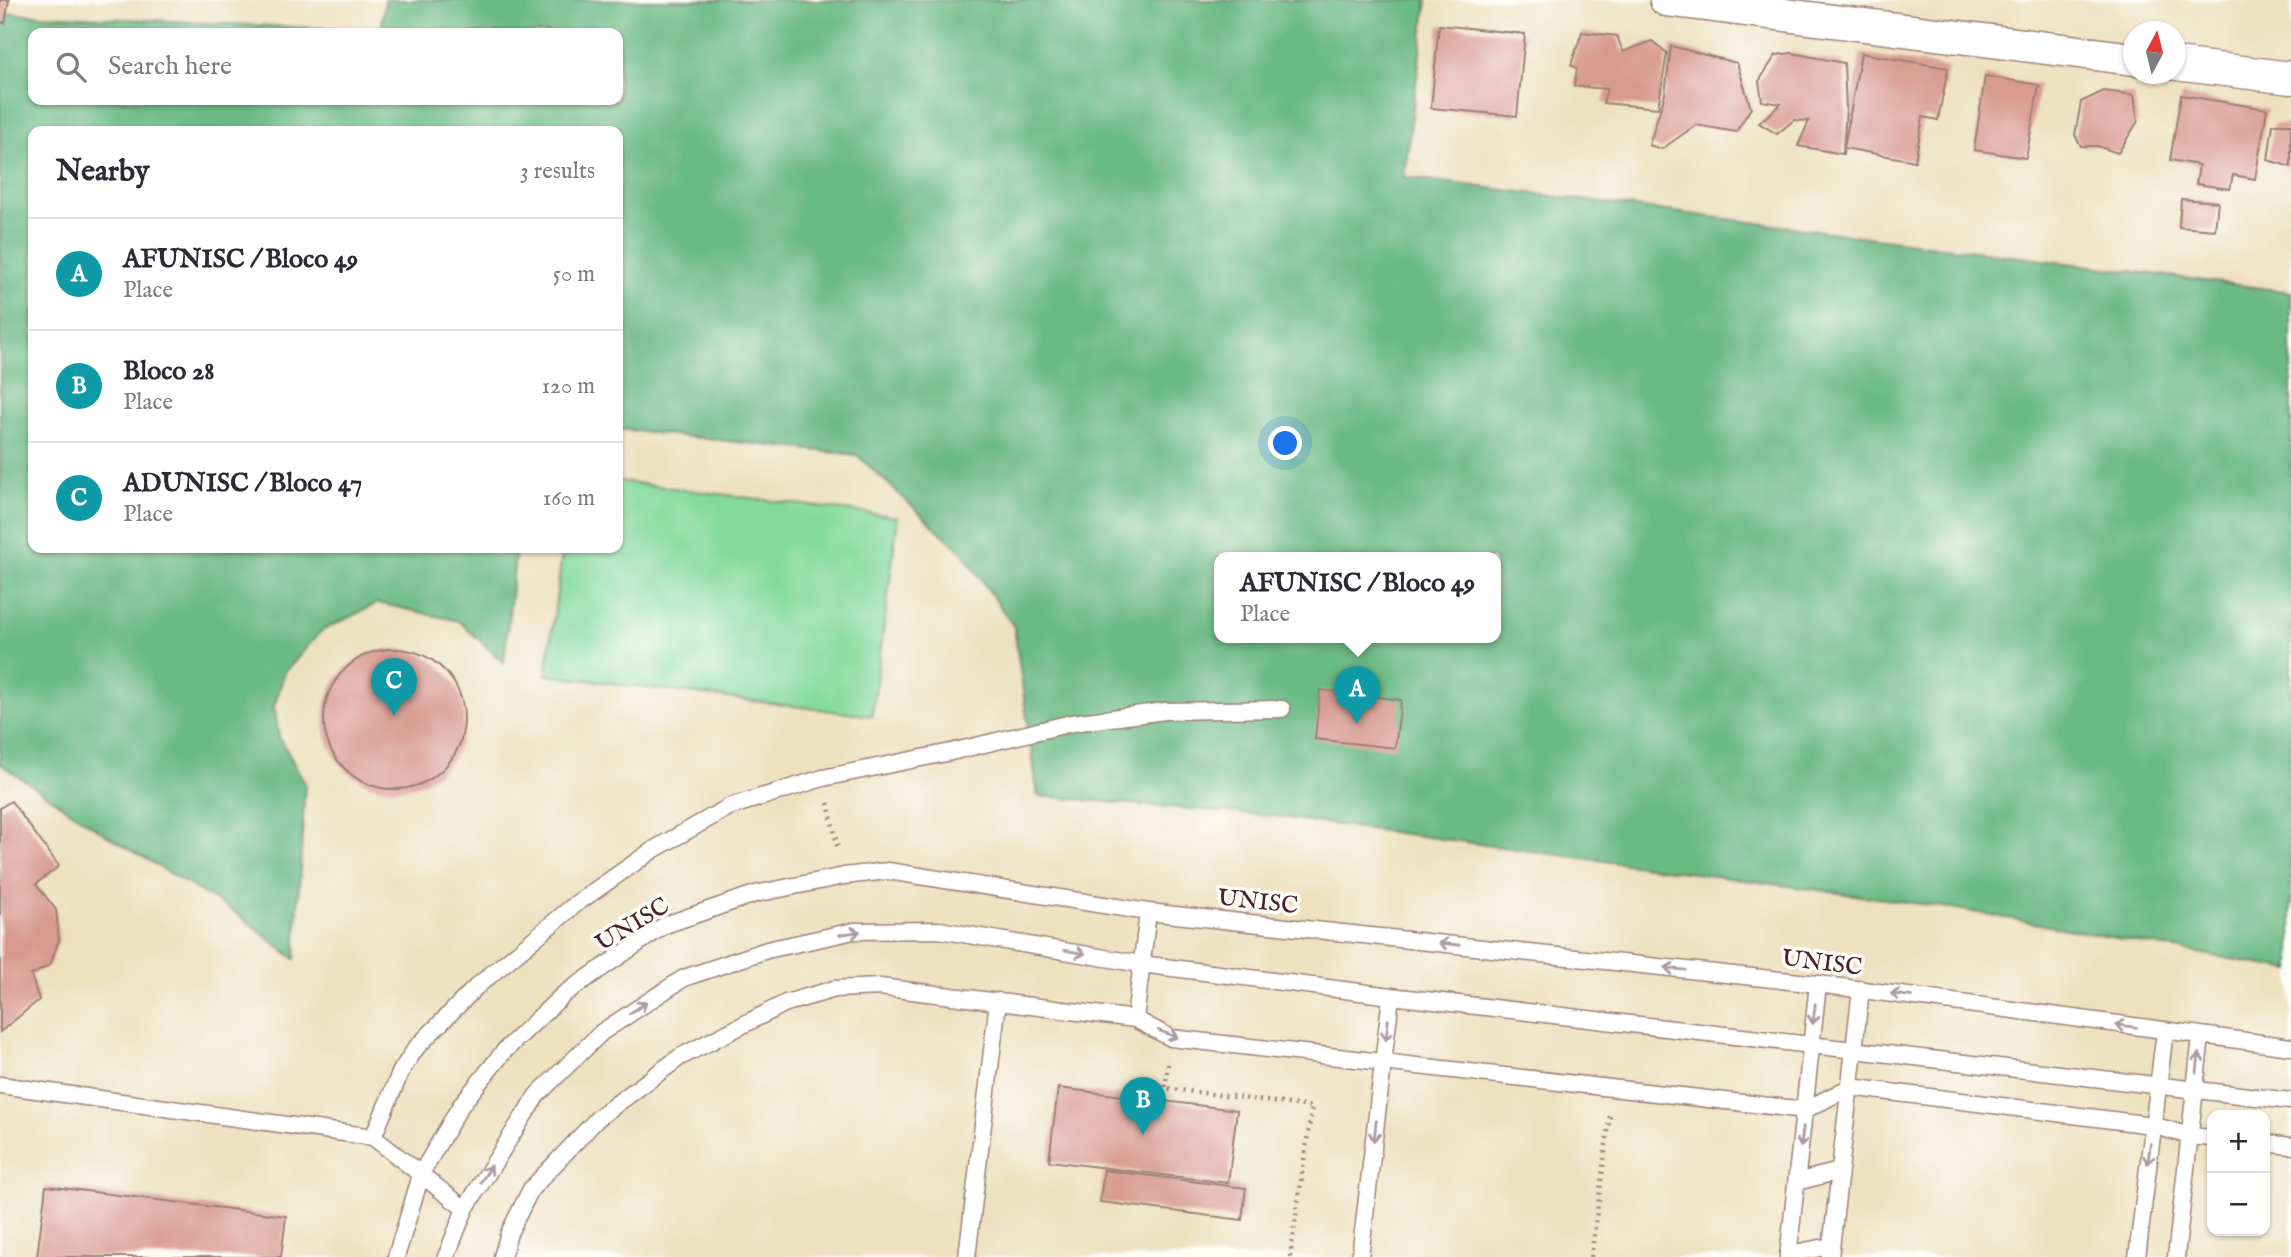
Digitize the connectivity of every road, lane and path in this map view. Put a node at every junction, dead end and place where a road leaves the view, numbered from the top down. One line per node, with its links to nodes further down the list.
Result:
1 (1666, 0): 2 (street)
2 (2123, 58)
3 (2186, 65): 4 (street)
4 (2291, 78)
5 (1282, 709): 6 (lane)
6 (823, 778): 7 (path); 31 (lane)
7 (844, 876): 8 (lane, UNISC); 36 (lane, UNISC)
8 (1148, 912): 9 (lane); 10 (lane, UNISC, one-way to 8)
9 (1141, 964): 12 (lane); 14 (lane); 38 (lane, one-way to 9)
10 (1818, 984): 11 (lane, UNISC); 18 (lane, one-way to 18)
11 (1861, 989): 15 (lane, UNISC, one-way to 11); 20 (lane)
12 (1391, 996): 18 (lane); 21 (lane, one-way to 21)
13 (998, 1000): 14 (lane); 43 (lane); 44 (lane)
14 (1135, 1018): 17 (lane, one-way to 17)
15 (2165, 1031): 16 (lane, UNISC); 23 (lane)
16 (2201, 1036): 19 (lane, UNISC); 26 (lane, one-way to 16)
17 (1171, 1038): 21 (lane); 45 (path)
18 (1811, 1045): 20 (lane); 28 (lane)
19 (2291, 1047)
20 (1854, 1049): 23 (lane); 24 (lane)
21 (1383, 1064): 25 (lane); 46 (lane, one-way to 46)
22 (0, 1085): 31 (lane)
23 (2158, 1086): 26 (lane); 29 (lane)
24 (1850, 1087): 28 (lane); 29 (lane); 35 (lane)
25 (1613, 1089): 28 (lane); 47 (path)
26 (2196, 1089): 27 (lane); 30 (lane)
27 (2291, 1101)
28 (1805, 1110): 37 (lane, one-way to 37)
29 (2152, 1125): 30 (lane); 48 (lane, one-way to 48)
30 (2190, 1136): 32 (lane); 49 (lane)
31 (373, 1137): 36 (lane)
32 (2207, 1138)
33 (2270, 1144): 34 (lane)
34 (2291, 1146)
35 (1840, 1171): 37 (lane); 39 (lane)
36 (422, 1172): 38 (lane); 41 (lane, UNISC)
37 (1797, 1182): 40 (lane)
38 (465, 1209): 42 (lane)
39 (1830, 1251): 40 (lane)
40 (1788, 1256)
41 (396, 1257)
42 (446, 1257)
43 (502, 1257)
44 (967, 1257)
45 (1290, 1257)
46 (1360, 1257)
47 (1591, 1257)
48 (2137, 1257)
49 (2176, 1257)

